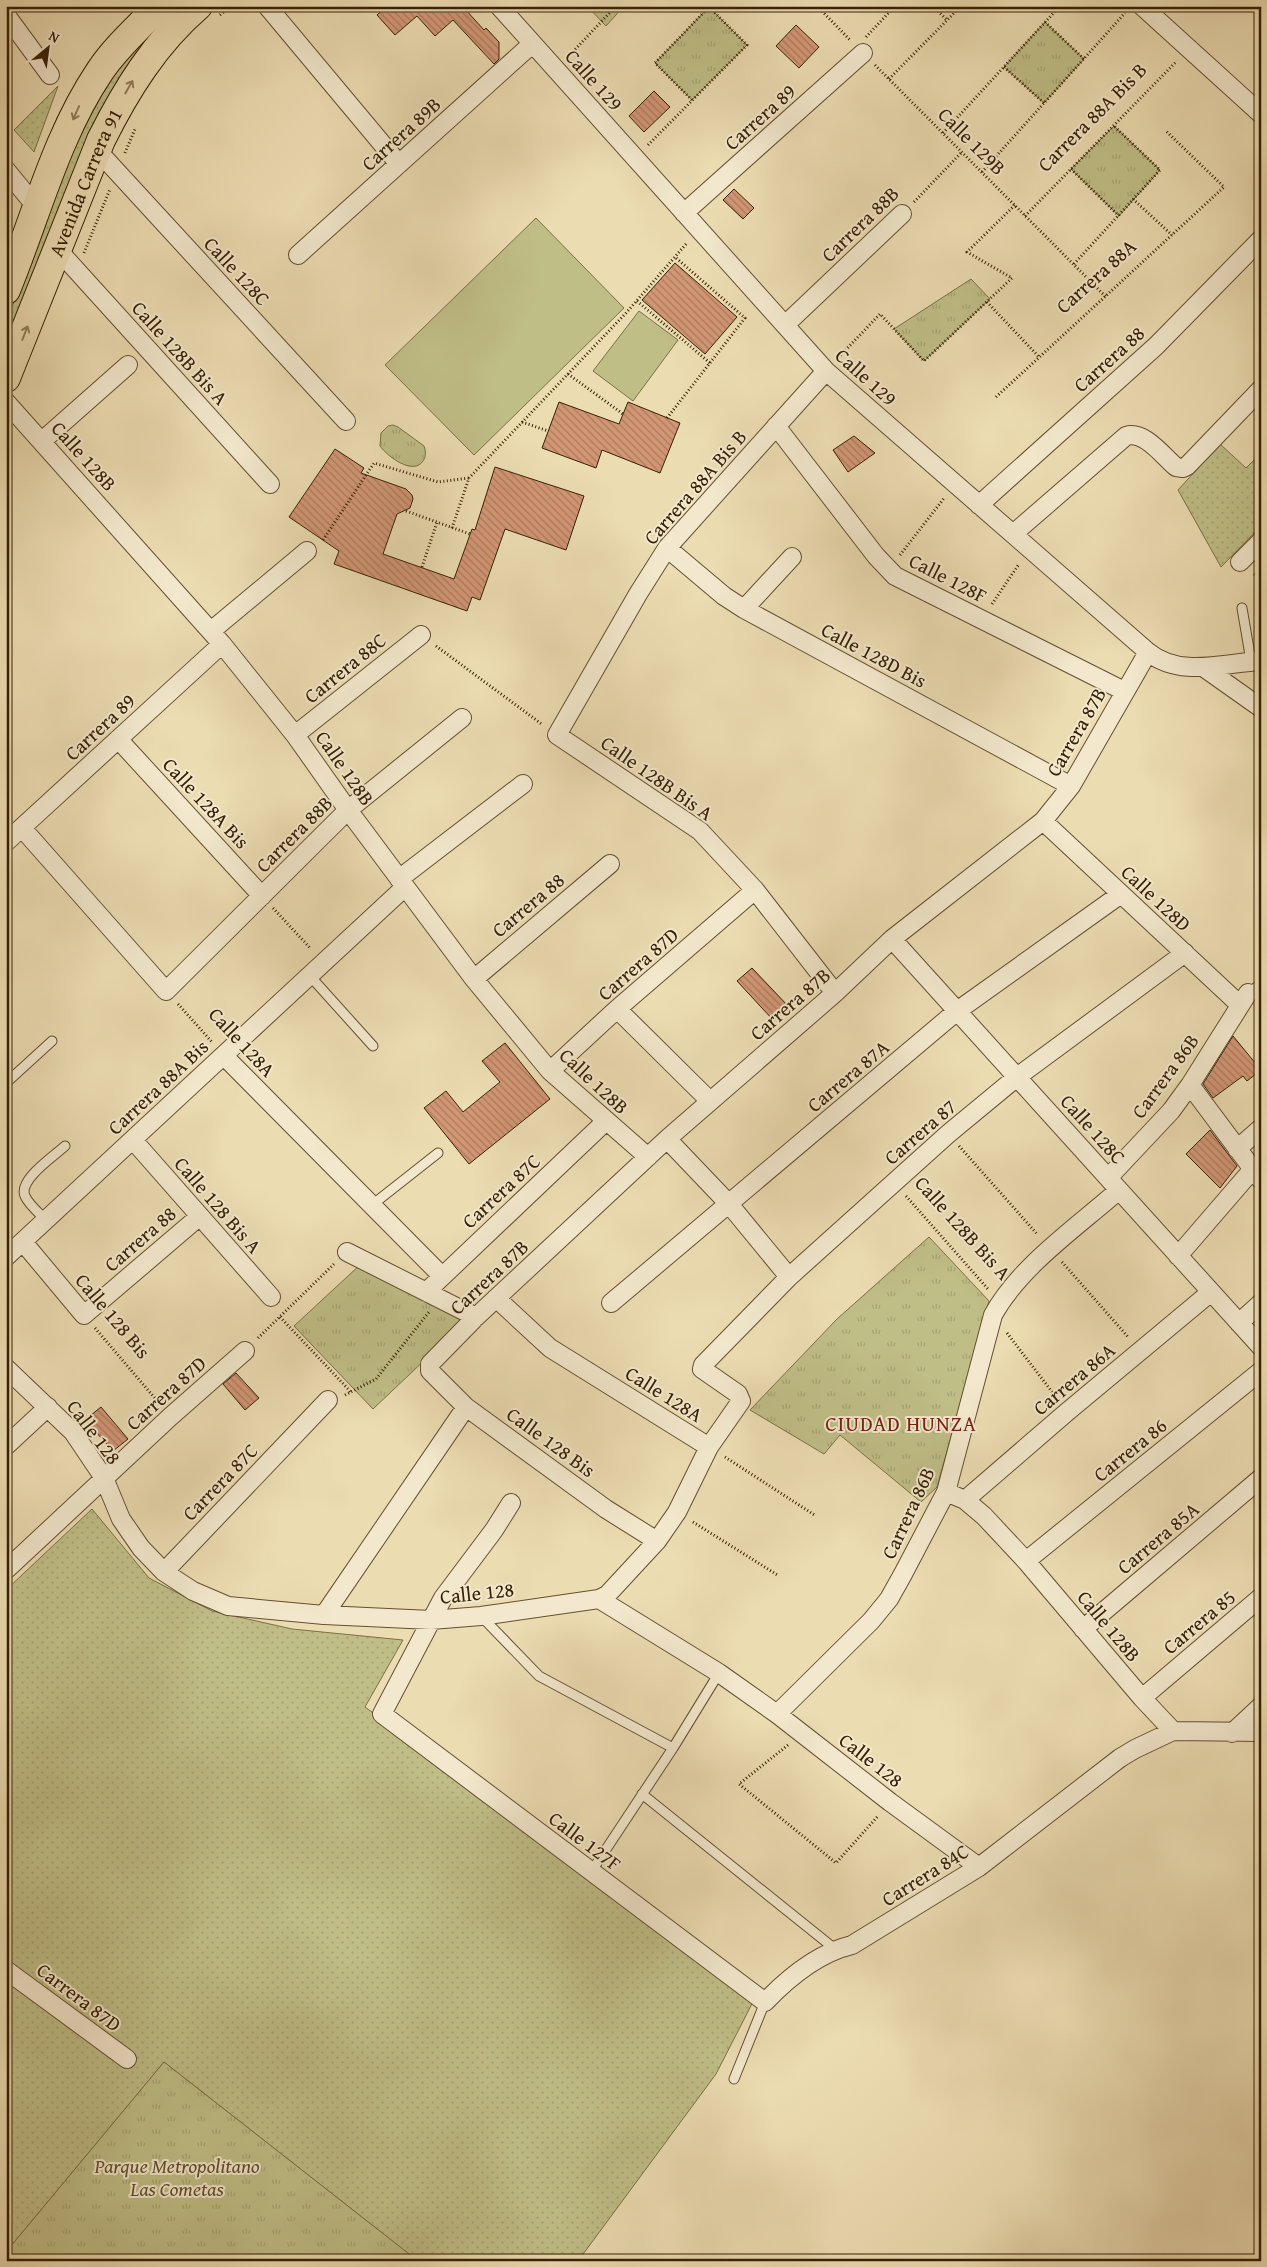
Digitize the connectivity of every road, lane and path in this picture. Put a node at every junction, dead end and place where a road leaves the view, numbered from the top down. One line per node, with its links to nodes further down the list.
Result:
1 (159, 6): 43 (main road, Avenida Carrera 91, one-way to 43)
2 (231, 6): 14 (path)
3 (267, 6): 36 (street)
4 (499, 6): 18 (street, Calle 129)
5 (616, 6): 23 (path)
6 (710, 6): 26 (path); 26 (path)
7 (817, 6): 20 (path, Calle 129B)
8 (895, 6): 20 (path)
9 (933, 6): 16 (path)
10 (961, 6): 16 (path)
11 (1060, 6): 17 (path)
12 (1131, 6): 21 (path)
13 (1142, 6): 19 (street)
14 (208, 12): 33 (main road, Avenida Carrera 91, one-way to 14)
15 (6, 15): 24 (street)
16 (947, 20): 25 (path)
17 (1046, 22): 21 (path); 22 (path)
18 (532, 44): 23 (street, Calle 129); 36 (street, Carrera 89B)
19 (1189, 49): 28 (street); 29 (path, Carrera 88A Bis B)
20 (860, 50): 25 (path, Calle 129B); 44 (street, Carrera 89)
21 (1084, 59): 27 (path)
22 (1004, 67): 27 (path); 32 (path)
23 (556, 70): 35 (street, Calle 129)
24 (50, 75)
25 (889, 79): 32 (path, Calle 129B)
26 (692, 100): 35 (path)
27 (1044, 103): 40 (path)
28 (1261, 114)
29 (1114, 126): 37 (path, Carrera 88A Bis B); 41 (path)
30 (136, 127): 39 (path)
31 (1166, 131): 49 (path, Carrera 88A)
32 (943, 133): 34 (path, Calle 129B)
33 (97, 150): 39 (street, Calle 128C); 51 (main road, Avenida Carrera 91)
34 (962, 152): 40 (path, Calle 129B); 45 (path, Carrera 88B)
35 (635, 158): 44 (street, Calle 129)
36 (399, 164): 52 (street, Carrera 89B)
37 (1070, 169): 46 (path, Carrera 88A Bis B); 47 (path)
38 (6, 170): 43 (street)
39 (117, 172): 51 (path); 71 (street, Calle 128C)
40 (982, 172): 42 (path, Calle 129B)
41 (1133, 199): 47 (path); 49 (path)
42 (1015, 205): 46 (path, Calle 129B); 58 (path)
43 (38, 209): 55 (main road, Avenida Carrera 91)
44 (684, 213): 48 (street, Calle 129)
45 (902, 214): 59 (street, Carrera 88B)
46 (1025, 216): 54 (path, Calle 129B)
47 (1119, 216): 54 (path)
48 (699, 230): 53 (path); 59 (street, Calle 129)
49 (1172, 235): 56 (path, Carrera 88A)
50 (1261, 239): 79 (street, Carrera 88)
51 (70, 253): 65 (main road, Avenida Carrera 91, one-way to 51); 78 (street, Calle 128B Bis A)
52 (298, 255)
53 (675, 257): 57 (path); 61 (path)
54 (1074, 264): 56 (path, Calle 129B)
55 (6, 290)
56 (1106, 297): 60 (path, Carrera 88A)
57 (637, 300): 61 (path); 64 (path)
58 (987, 302): 60 (path); 63 (path)
59 (785, 325): 63 (street, Calle 129)
60 (1039, 357): 67 (path, Carrera 88A)
61 (710, 363): 70 (path)
62 (128, 366): 75 (street)
63 (826, 371): 73 (street, Carrera 88A Bis B); 77 (street, Calle 129)
64 (568, 374): 69 (path); 72 (path)
65 (6, 378)
66 (1261, 390): 84 (street)
67 (996, 397)
68 (6, 402): 75 (street, Calle 128B)
69 (623, 414)
70 (667, 418)
71 (346, 421)
72 (522, 422): 74 (path); 76 (path)
73 (776, 426): 87 (street, Carrera 88A Bis B); 93 (street, Calle 128F)
74 (548, 431)
75 (42, 441): 98 (street, Calle 128B)
76 (469, 478): 82 (path); 85 (path)
77 (955, 483): 79 (street, Calle 129); 93 (path)
78 (270, 484)
79 (979, 505): 84 (street, Calle 129)
80 (406, 511): 81 (path)
81 (437, 522): 82 (path); 92 (path)
82 (452, 528): 83 (path)
83 (470, 534)
84 (1013, 534): 88 (street, Calle 129)
85 (323, 540)
86 (1261, 541): 91 (street)
87 (667, 548): 95 (street, Calle 128D Bis); 106 (street, Carrera 88A Bis B)
88 (1030, 548): 96 (path); 99 (street, Calle 129)
89 (307, 551): 98 (street, Carrera 89)
90 (792, 557): 95 (street)
91 (1240, 562)
92 (422, 568)
93 (889, 570): 96 (street, Calle 128F)
94 (1242, 608): 100 (lane)
95 (744, 609): 109 (street, Calle 128D Bis)
96 (982, 619): 102 (street, Calle 128F)
97 (421, 635): 105 (street, Carrera 88C); 106 (path)
98 (216, 637): 105 (street, Calle 128B); 107 (street, Carrera 89)
99 (1148, 652): 101 (street, Calle 129); 102 (street, Carrera 87B)
100 (1256, 661): 101 (street, Calle 129)
101 (1203, 667): 103 (street)
102 (1124, 691): 109 (street, Carrera 87B)
103 (1261, 708)
104 (462, 718): 110 (street, Carrera 88B)
105 (295, 735): 110 (street, Calle 128B)
106 (557, 735): 116 (street, Calle 128B Bis A)
107 (118, 740): 112 (street, Carrera 89); 118 (street, Calle 128A Bis)
108 (523, 784): 115 (street, Carrera 88A Bis)
109 (1071, 786): 111 (street, Carrera 87B)
110 (348, 810): 115 (street, Calle 128B); 118 (street, Carrera 88B)
111 (1043, 821): 117 (street, Calle 128D); 119 (street, Carrera 87B)
112 (22, 828): 113 (street, Carrera 89); 124 (street)
113 (6, 842)
114 (610, 864): 123 (street, Carrera 88)
115 (402, 883): 121 (street, Carrera 88A Bis); 123 (street, Calle 128B)
116 (755, 890): 125 (street, Calle 128B Bis A); 127 (street, Carrera 87D)
117 (1121, 894): 120 (street, Calle 128D); 128 (street, Carrera 87A)
118 (262, 896): 121 (path); 124 (street, Carrera 88B)
119 (892, 939): 125 (street, Carrera 87B); 128 (street, Calle 128C)
120 (1184, 953): 126 (street, Calle 128D); 133 (street, Carrera 87)
121 (324, 963): 122 (street, Carrera 88A Bis)
122 (310, 976): 130 (lane); 131 (street, Carrera 88A Bis)
123 (474, 979): 132 (street, Calle 128B)
124 (166, 990): 131 (path, Calle 128A)
125 (835, 994): 136 (street, Carrera 87B)
126 (1249, 994): 135 (street, Carrera 86B)
127 (618, 1009): 132 (street, Carrera 87D); 136 (street)
128 (957, 1011): 133 (street, Calle 128C); 148 (street, Carrera 87A)
129 (52, 1041): 134 (lane)
130 (373, 1046)
131 (224, 1056): 140 (street, Carrera 88A Bis); 149 (street, Calle 128A)
132 (550, 1071): 137 (street, Calle 128B)
133 (1017, 1077): 146 (street, Carrera 87); 147 (street, Calle 128C)
134 (6, 1083)
135 (1190, 1085): 142 (street); 147 (street, Carrera 86B)
136 (710, 1101): 139 (street, Carrera 87B)
137 (606, 1121): 144 (street, Calle 128B); 156 (street, Carrera 87C)
138 (1261, 1128): 142 (street)
139 (668, 1139): 144 (street, Carrera 87B); 148 (street)
140 (133, 1140): 150 (street, Calle 128 Bis A); 151 (street, Carrera 88A Bis)
141 (65, 1146): 151 (lane)
142 (1237, 1149): 145 (street)
143 (438, 1153): 149 (lane)
144 (648, 1157): 161 (street, Carrera 87B)
145 (1257, 1175): 154 (street)
146 (894, 1182): 157 (street, Carrera 87); 164 (path, Calle 128B Bis A)
147 (1114, 1184): 154 (street, Calle 128C); 164 (street, Carrera 86B)
148 (729, 1204): 157 (street); 162 (street, Carrera 87A)
149 (372, 1205): 156 (street, Calle 128A)
150 (200, 1216): 160 (street, Calle 128 Bis A); 165 (street, Carrera 88)
151 (46, 1220): 152 (street, Carrera 88A Bis)
152 (23, 1242): 155 (street, Carrera 88A Bis); 165 (street, Calle 128 Bis)
153 (347, 1252): 159 (street); 166 (path)
154 (1178, 1256): 158 (street, Calle 128C)
155 (6, 1257)
156 (441, 1275): 159 (street, Carrera 87C)
157 (789, 1277): 180 (street, Carrera 87)
158 (1211, 1292): 168 (street, Calle 128C); 177 (street, Carrera 86A)
159 (433, 1296): 166 (path); 167 (street)
160 (271, 1297)
161 (496, 1298): 167 (street, Carrera 87B); 180 (street, Calle 128A)
162 (611, 1302)
163 (1261, 1303): 168 (street)
164 (997, 1309): 177 (path, Calle 128B Bis A); 183 (street, Carrera 86B)
165 (84, 1315): 178 (path, Calle 128 Bis)
166 (280, 1317): 170 (path)
167 (476, 1317): 171 (street, Carrera 87B)
168 (1239, 1323): 169 (street, Calle 128C)
169 (1261, 1347)
170 (245, 1351): 178 (street, Carrera 87D)
171 (429, 1367): 176 (street, Calle 128 Bis)
172 (6, 1368): 175 (street, Calle 128)
173 (1261, 1371): 189 (street, Carrera 86)
174 (328, 1400): 191 (street, Carrera 87C)
175 (48, 1407): 179 (street); 181 (street, Calle 128)
176 (466, 1407): 188 (street, Calle 128 Bis); 195 (street)
177 (1067, 1412): 184 (street, Carrera 86A)
178 (170, 1417): 181 (street, Carrera 87D)
179 (6, 1446)
180 (709, 1447): 186 (street); 187 (path, Calle 128A)
181 (104, 1478): 190 (street, Carrera 87D); 191 (street, Calle 128)
182 (1261, 1478): 198 (street, Carrera 85A)
183 (946, 1492): 184 (street, Calle 128B); 202 (street, Carrera 86B)
184 (966, 1500): 189 (street, Calle 128B)
185 (511, 1503): 197 (street)
186 (676, 1512): 188 (street); 192 (path)
187 (816, 1516)
188 (657, 1541): 194 (street)
189 (1026, 1561): 198 (street, Calle 128B)
190 (6, 1570)
191 (164, 1572): 195 (street, Calle 128)
192 (779, 1576)
193 (1261, 1597): 200 (street, Carrera 85)
194 (599, 1600): 196 (street, Calle 128); 199 (street, Calle 128)
195 (324, 1615): 197 (street, Calle 128)
196 (481, 1616): 197 (street, Calle 128); 207 (lane)
197 (432, 1620): 211 (street, Calle 127F)
198 (1083, 1630): 200 (street, Calle 128B)
199 (719, 1673): 202 (street, Calle 128); 207 (lane)
200 (1142, 1698): 203 (street, Calle 128B)
201 (1261, 1706): 205 (street)
202 (777, 1714): 206 (street, Calle 128)
203 (1173, 1732): 205 (street); 210 (street, Carrera 84C)
204 (1261, 1732): 205 (street)
205 (1232, 1733)
206 (803, 1734): 209 (street, Calle 128); 209 (path)
207 (673, 1748): 208 (lane)
208 (642, 1794): 211 (lane); 212 (lane)
209 (890, 1802): 210 (street, Calle 128)
210 (979, 1867): 212 (street, Carrera 84C)
211 (591, 1872): 214 (street, Calle 127F)
212 (835, 1949): 214 (street, Carrera 84C)
213 (6, 1970): 215 (street, Carrera 87D)
214 (764, 2002): 216 (lane, Carrera 84C)
215 (127, 2059)
216 (734, 2079)

